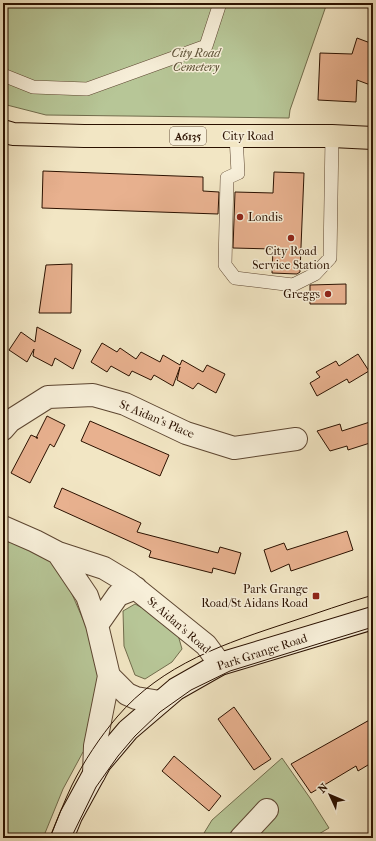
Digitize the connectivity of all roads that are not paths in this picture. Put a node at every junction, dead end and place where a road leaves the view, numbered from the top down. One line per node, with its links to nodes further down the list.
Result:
1 (220, 3): 2 (lane)
2 (3, 75)
3 (3, 131): 4 (main road, City Road / A6135)
4 (236, 136): 5 (main road, City Road / A6135); 5 (lane)
5 (332, 136): 6 (main road, City Road / A6135)
6 (373, 138)
7 (3, 429): 8 (street, St Aidan's Place)
8 (296, 439)
9 (3, 527): 10 (street, St Aidan's Road)
10 (58, 553): 11 (street, St Aidan's Road); 13 (street, St Aidan's Road)
11 (136, 588): 13 (street, St Aidan's Road); 14 (street, St Aidan's Road)
12 (373, 618): 14 (street, Park Grange Road)
13 (97, 625): 15 (street, St Aidan's Road)
14 (220, 664): 16 (street, Park Grange Road)
15 (109, 676): 16 (street); 17 (street, St Aidan's Road)
16 (160, 702): 17 (street, Park Grange Road)
17 (94, 774): 19 (street, Park Grange Road)
18 (267, 810): 20 (street)
19 (62, 838)
20 (242, 838)

